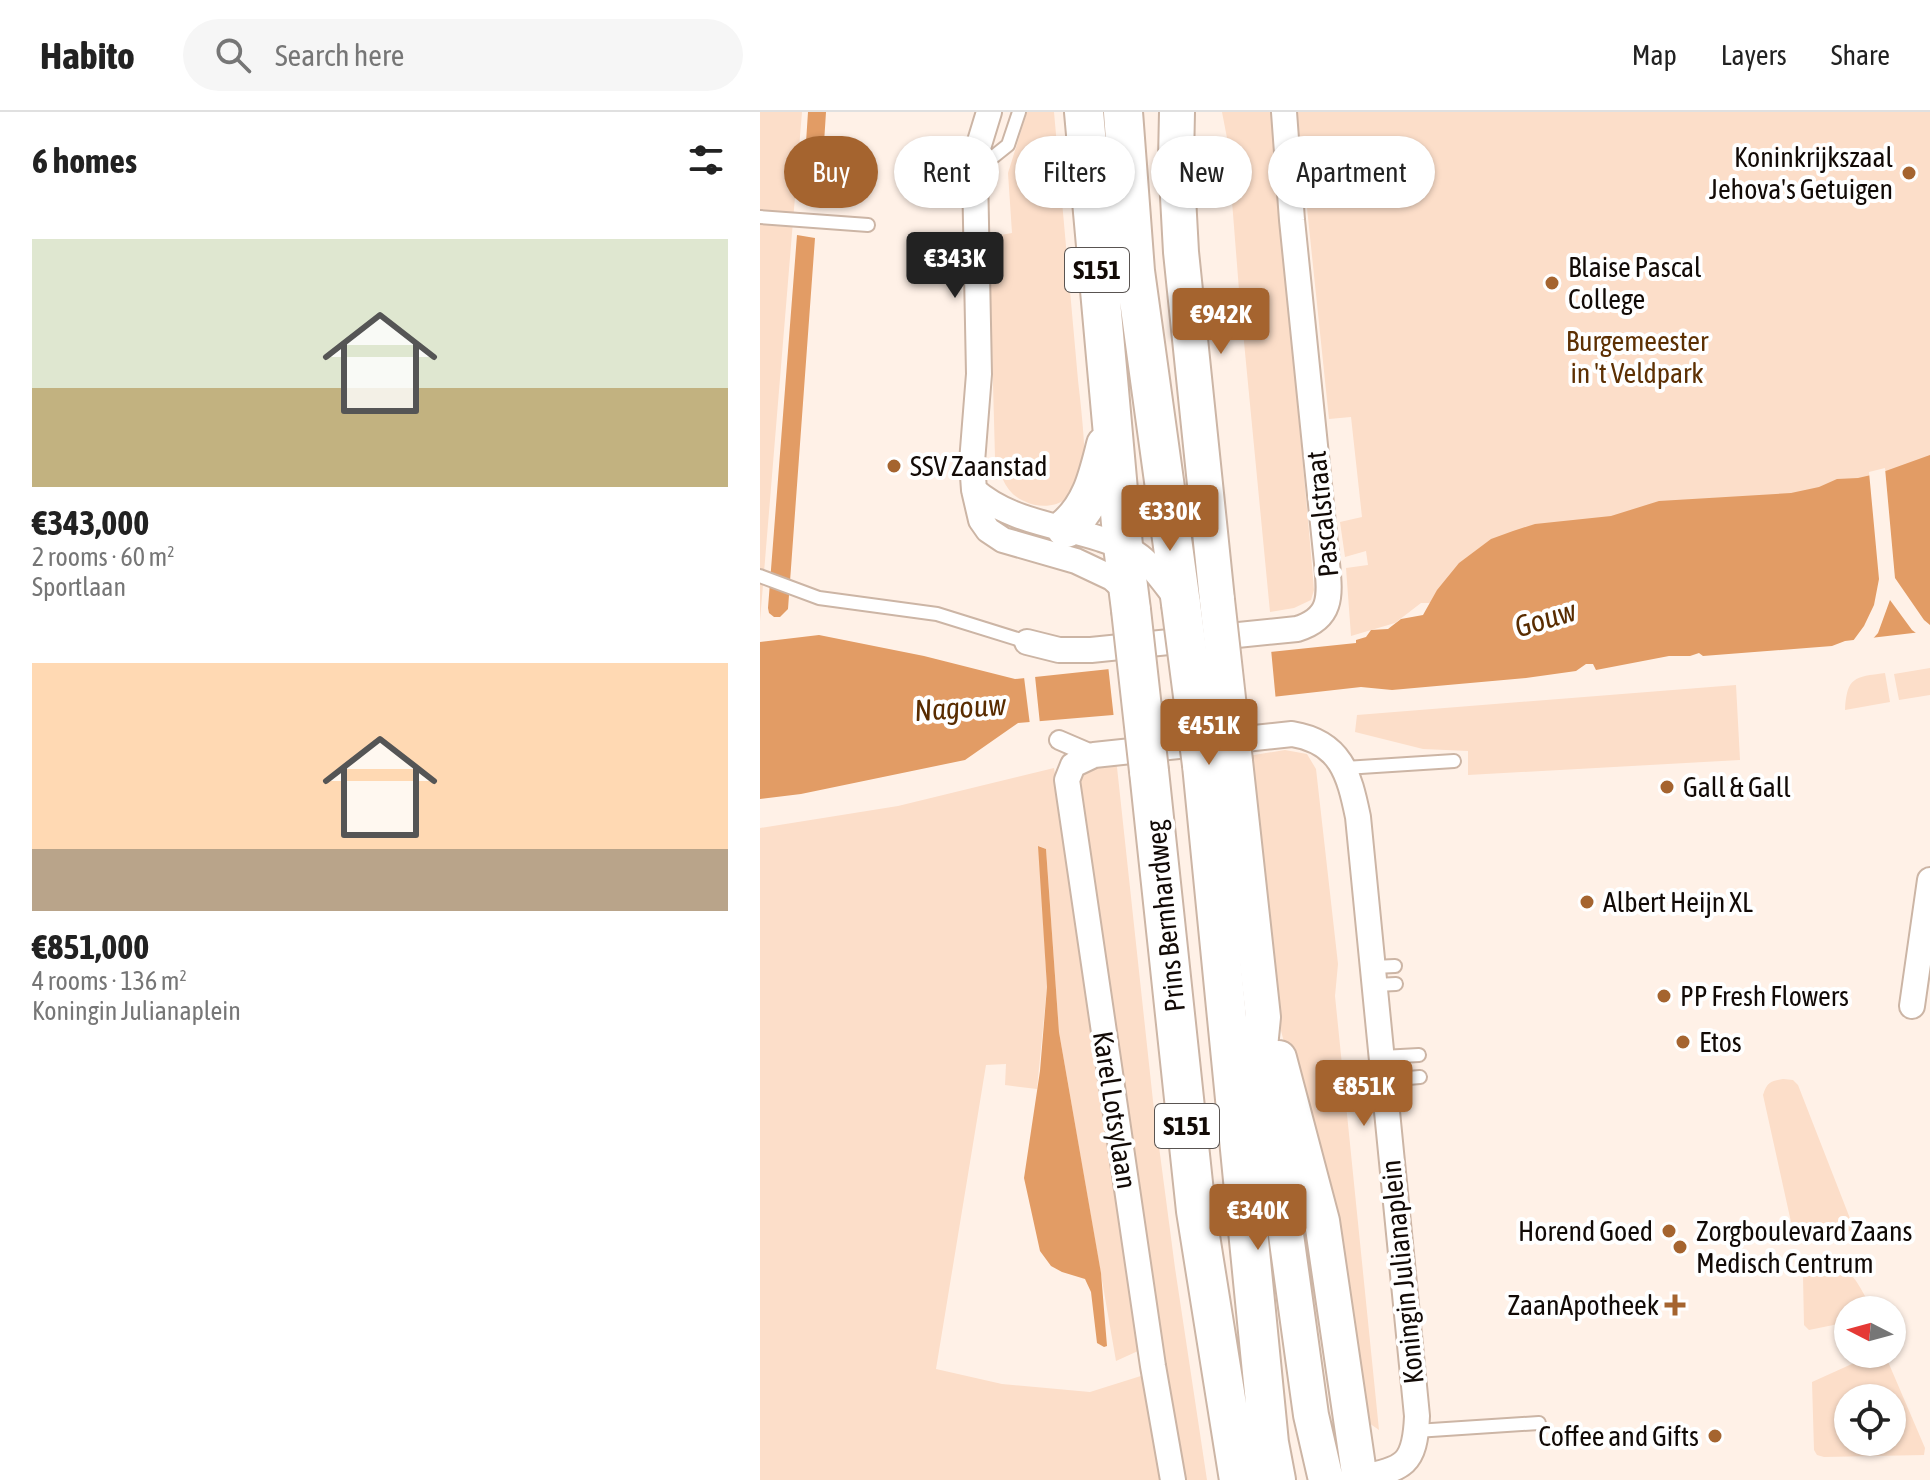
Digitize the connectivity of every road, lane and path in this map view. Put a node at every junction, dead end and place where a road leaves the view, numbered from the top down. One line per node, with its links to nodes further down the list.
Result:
1 (989, 112): 7 (street)
2 (1019, 112): 8 (lane)
3 (1084, 112): 12 (main road, Prins Bernhardweg / S151)
4 (1123, 112): 18 (main road, Prins Bernhardweg / S151)
5 (1177, 112): 18 (main road)
6 (1284, 112): 19 (street, Pascalstraat)
7 (982, 136)
8 (999, 152)
9 (976, 208): 13 (street)
10 (760, 217): 11 (lane)
11 (868, 225)
12 (1112, 427): 14 (main road); 15 (main road, Prins Bernhardweg / S151)
13 (974, 490): 14 (street); 17 (street)
14 (1066, 528): 15 (street)
15 (1123, 546): 17 (main road, Prins Bernhardweg / S151); 18 (street)
16 (760, 576): 19 (lane)
17 (1130, 602): 35 (main road, Prins Bernhardweg / S151, bridge)
18 (1199, 602): 23 (main road, Prins Bernhardweg / S151, bridge)
19 (1027, 642)
20 (1059, 740): 21 (street)
21 (1094, 755): 24 (street, Koningin Julianaplein); 34 (street, Karel Lotsylaan)
22 (1454, 761): 24 (lane)
23 (1218, 763): 27 (main road); 36 (main road, Prins Bernhardweg / S151)
24 (1345, 768): 29 (street, Koningin Julianaplein)
25 (1930, 880): 26 (street)
26 (1912, 1006)
27 (1263, 1017): 33 (main road); 37 (main road)
28 (1419, 1055): 29 (lane)
29 (1383, 1068): 30 (lane); 32 (street, Koningin Julianaplein)
30 (1420, 1077)
31 (1539, 1423): 32 (lane)
32 (1416, 1431): 33 (street, Koningin Julianaplein)
33 (1357, 1479)
34 (1173, 1480)
35 (1239, 1480)
36 (1276, 1480)
37 (1326, 1480)

